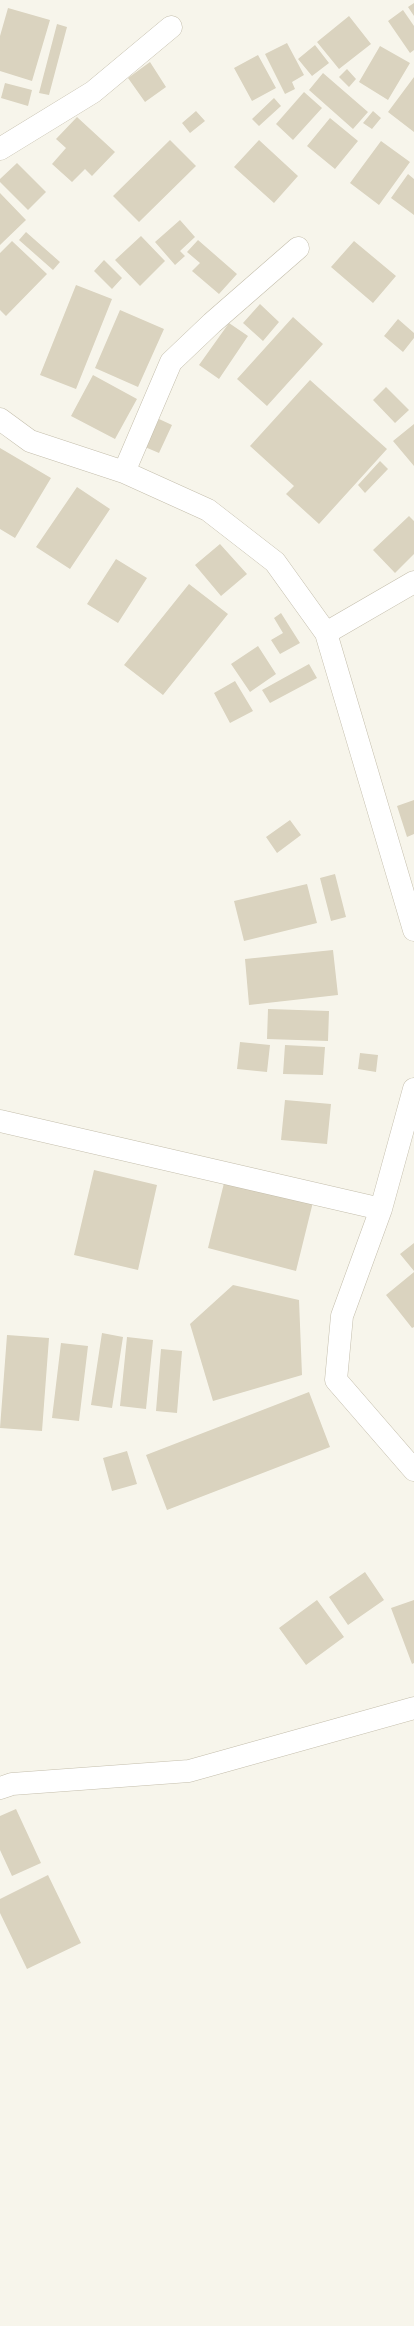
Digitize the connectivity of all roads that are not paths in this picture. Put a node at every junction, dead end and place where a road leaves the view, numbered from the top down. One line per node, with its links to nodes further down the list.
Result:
1 (171, 27): 2 (street)
2 (0, 149)
3 (298, 248): 5 (street)
4 (0, 419): 5 (street)
5 (124, 472): 7 (street)
6 (414, 582): 7 (street)
7 (326, 633): 8 (street)
8 (414, 930)
9 (414, 1089): 11 (street)
10 (0, 1121): 11 (street)
11 (381, 1209): 12 (street)
12 (414, 1470)
13 (414, 1708): 14 (street)
14 (0, 1788)

